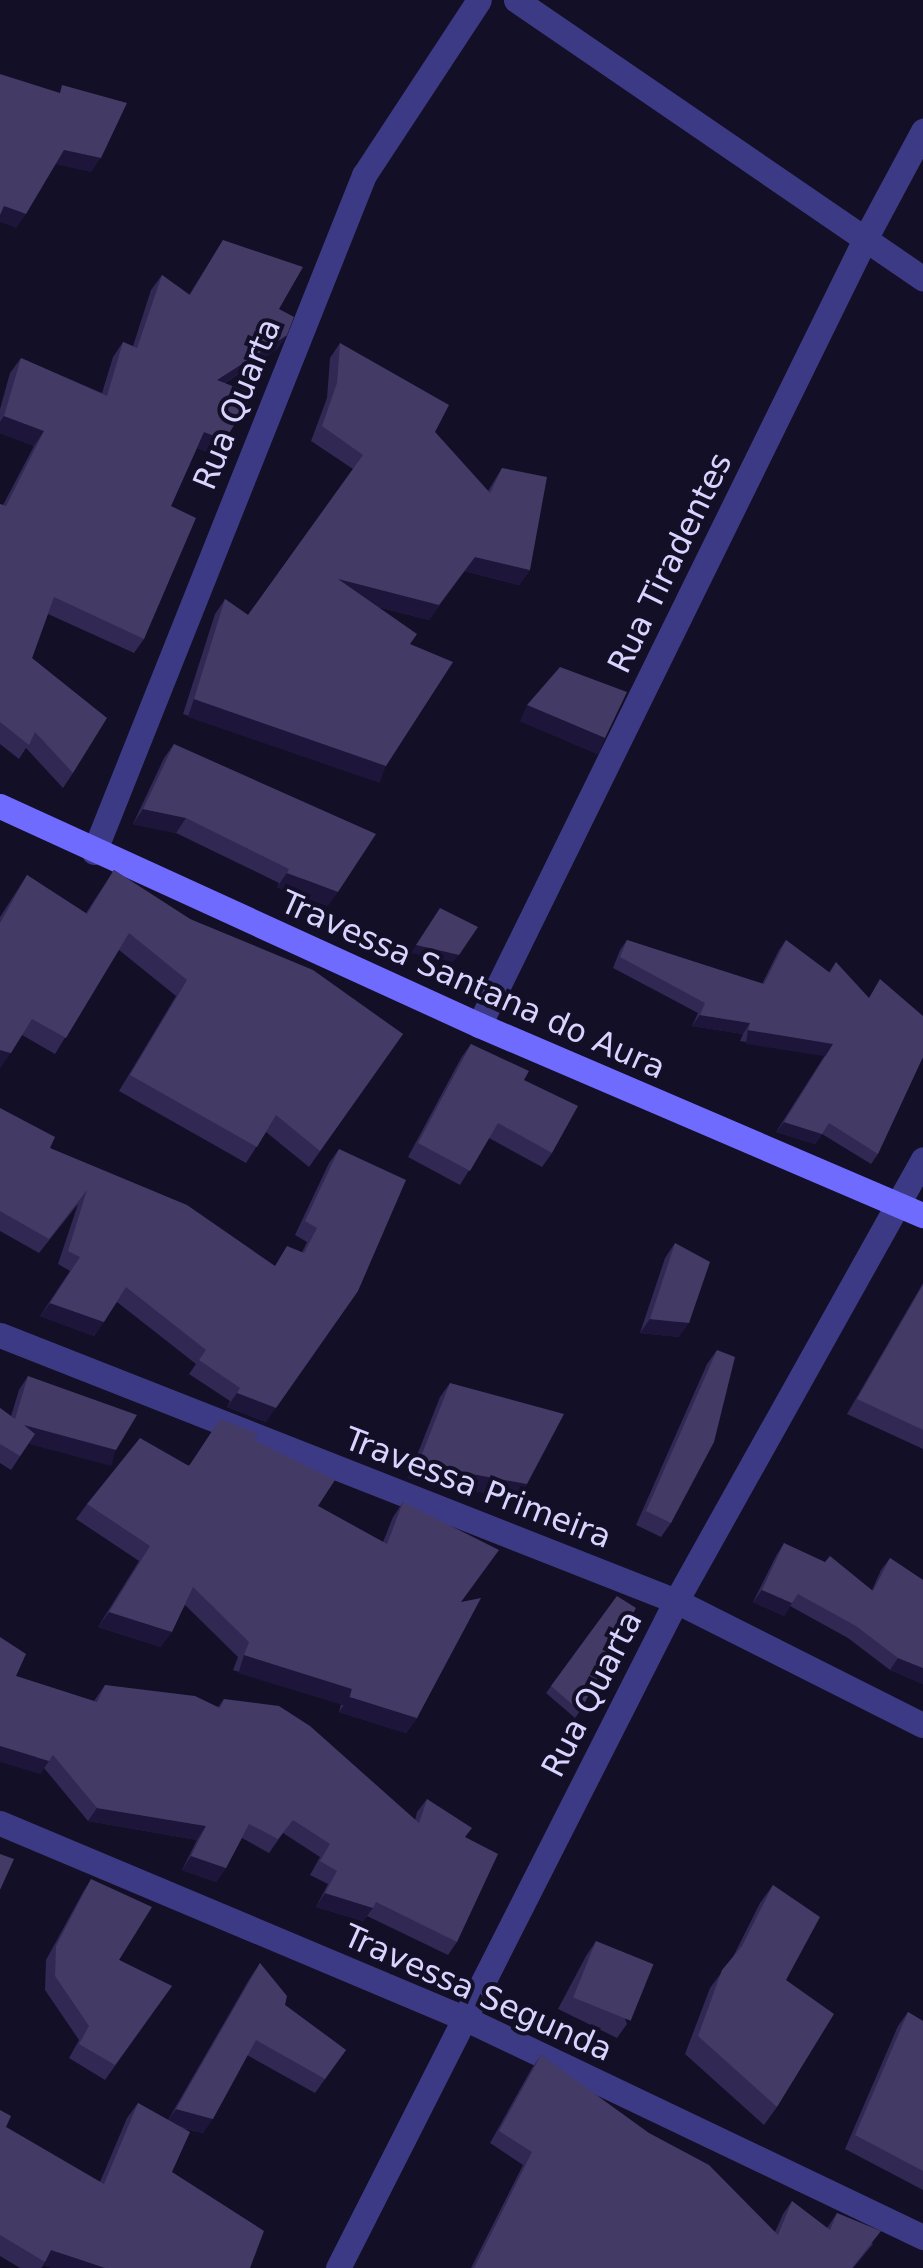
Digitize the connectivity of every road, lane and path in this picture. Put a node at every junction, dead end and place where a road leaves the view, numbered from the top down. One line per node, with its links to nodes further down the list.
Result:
1 (479, 0): 7 (street, Rua Quarta)
2 (516, 0): 4 (street)
3 (923, 132): 4 (street, Rua Tiradentes)
4 (865, 239): 5 (street); 8 (street, Rua Tiradentes)
5 (923, 279)
6 (2, 812): 7 (street, Travessa Santana do Aura)
7 (94, 852): 8 (street, Travessa Santana do Aura)
8 (479, 1025): 10 (street, Travessa Santana do Aura)
9 (923, 1159): 10 (street, Rua Quarta)
10 (898, 1204): 11 (street, Travessa Santana do Aura); 13 (street, Rua Quarta)
11 (923, 1215)
12 (0, 1335): 13 (street, Travessa Primeira)
13 (676, 1601): 14 (street, Travessa Primeira); 16 (street, Rua Quarta)
14 (923, 1725)
15 (0, 1823): 16 (street, Travessa Segunda)
16 (464, 2018): 17 (street, Travessa Segunda); 18 (street, Rua Quarta)
17 (923, 2237)
18 (338, 2268)

